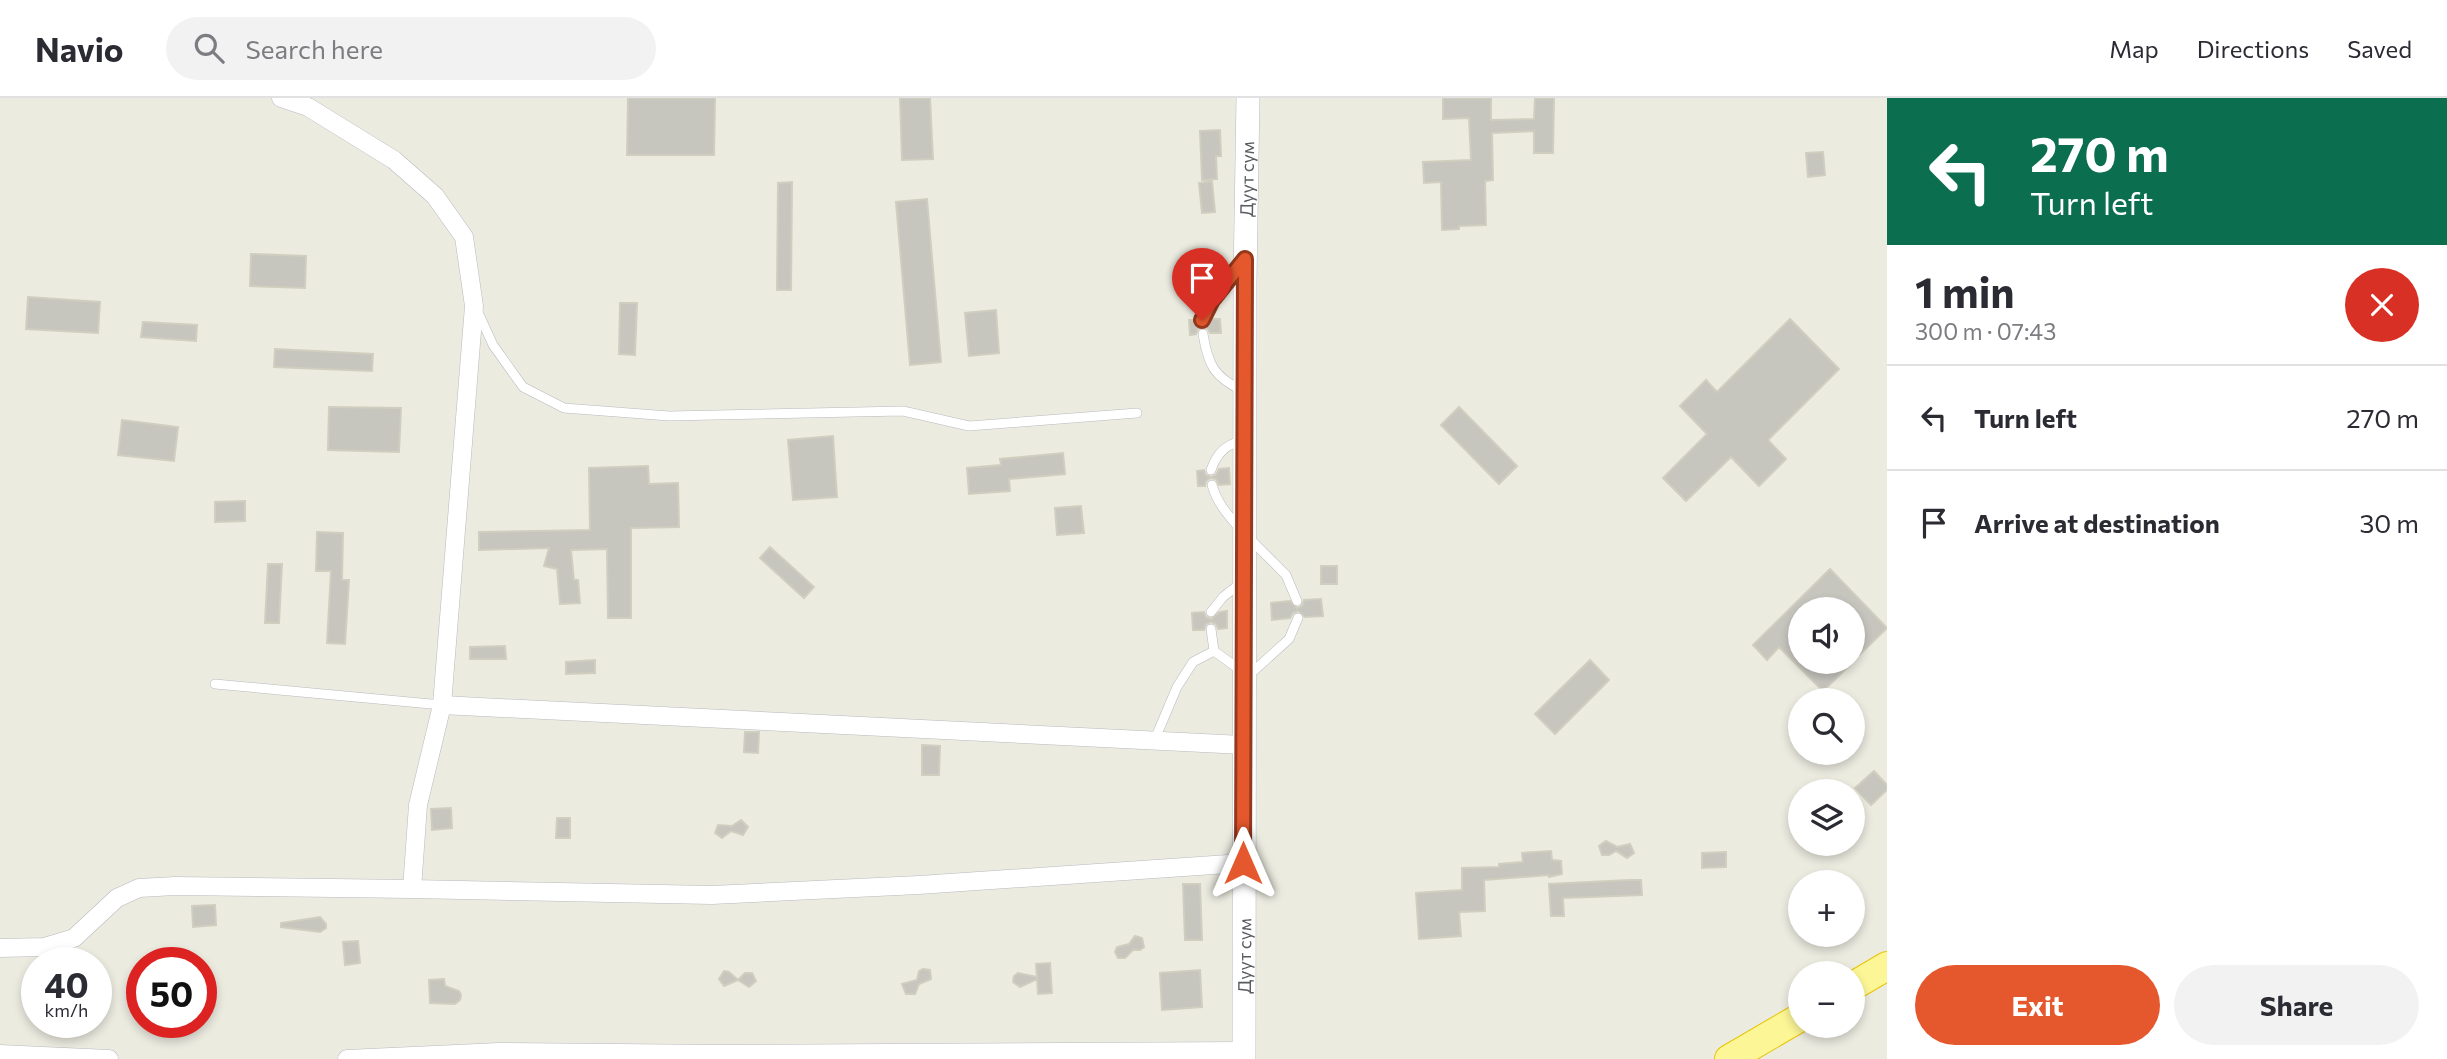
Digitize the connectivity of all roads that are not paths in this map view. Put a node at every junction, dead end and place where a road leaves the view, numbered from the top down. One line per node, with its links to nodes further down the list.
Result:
1 (281, 98): 4 (street)
2 (1248, 98): 3 (main road, Дуут сум)
3 (1245, 259): 5 (lane); 7 (main road, Дуут сум)
4 (474, 306): 8 (lane); 21 (street)
5 (1202, 320)
6 (1203, 334): 7 (lane)
7 (1244, 392): 9 (main road, Дуут сум)
8 (1137, 413)
9 (1244, 439): 10 (lane); 12 (main road, Дуут сум)
10 (1211, 470)
11 (1212, 485): 12 (lane)
12 (1244, 533): 13 (main road, Дуут сум); 14 (lane)
13 (1244, 581): 15 (lane); 19 (main road, Дуут сум)
14 (1297, 601)
15 (1211, 612)
16 (1298, 618): 19 (lane)
17 (1211, 629): 18 (lane)
18 (1214, 651): 19 (lane); 22 (lane)
19 (1243, 676): 23 (main road, Дуут сум)
20 (215, 684): 21 (lane)
21 (442, 705): 22 (street); 25 (street)
22 (1155, 739): 23 (street)
23 (1243, 745): 24 (main road, Дуут сум)
24 (1243, 863): 25 (street); 31 (main road, Дуут сум)
25 (412, 888): 26 (street)
26 (0, 948)
27 (1887, 967): 28 (highway)
28 (1865, 979)
29 (1788, 1025): 32 (highway)
30 (0, 1054): 33 (street)
31 (1244, 1055): 34 (street)
32 (1733, 1058)
33 (109, 1059)
34 (347, 1059)

